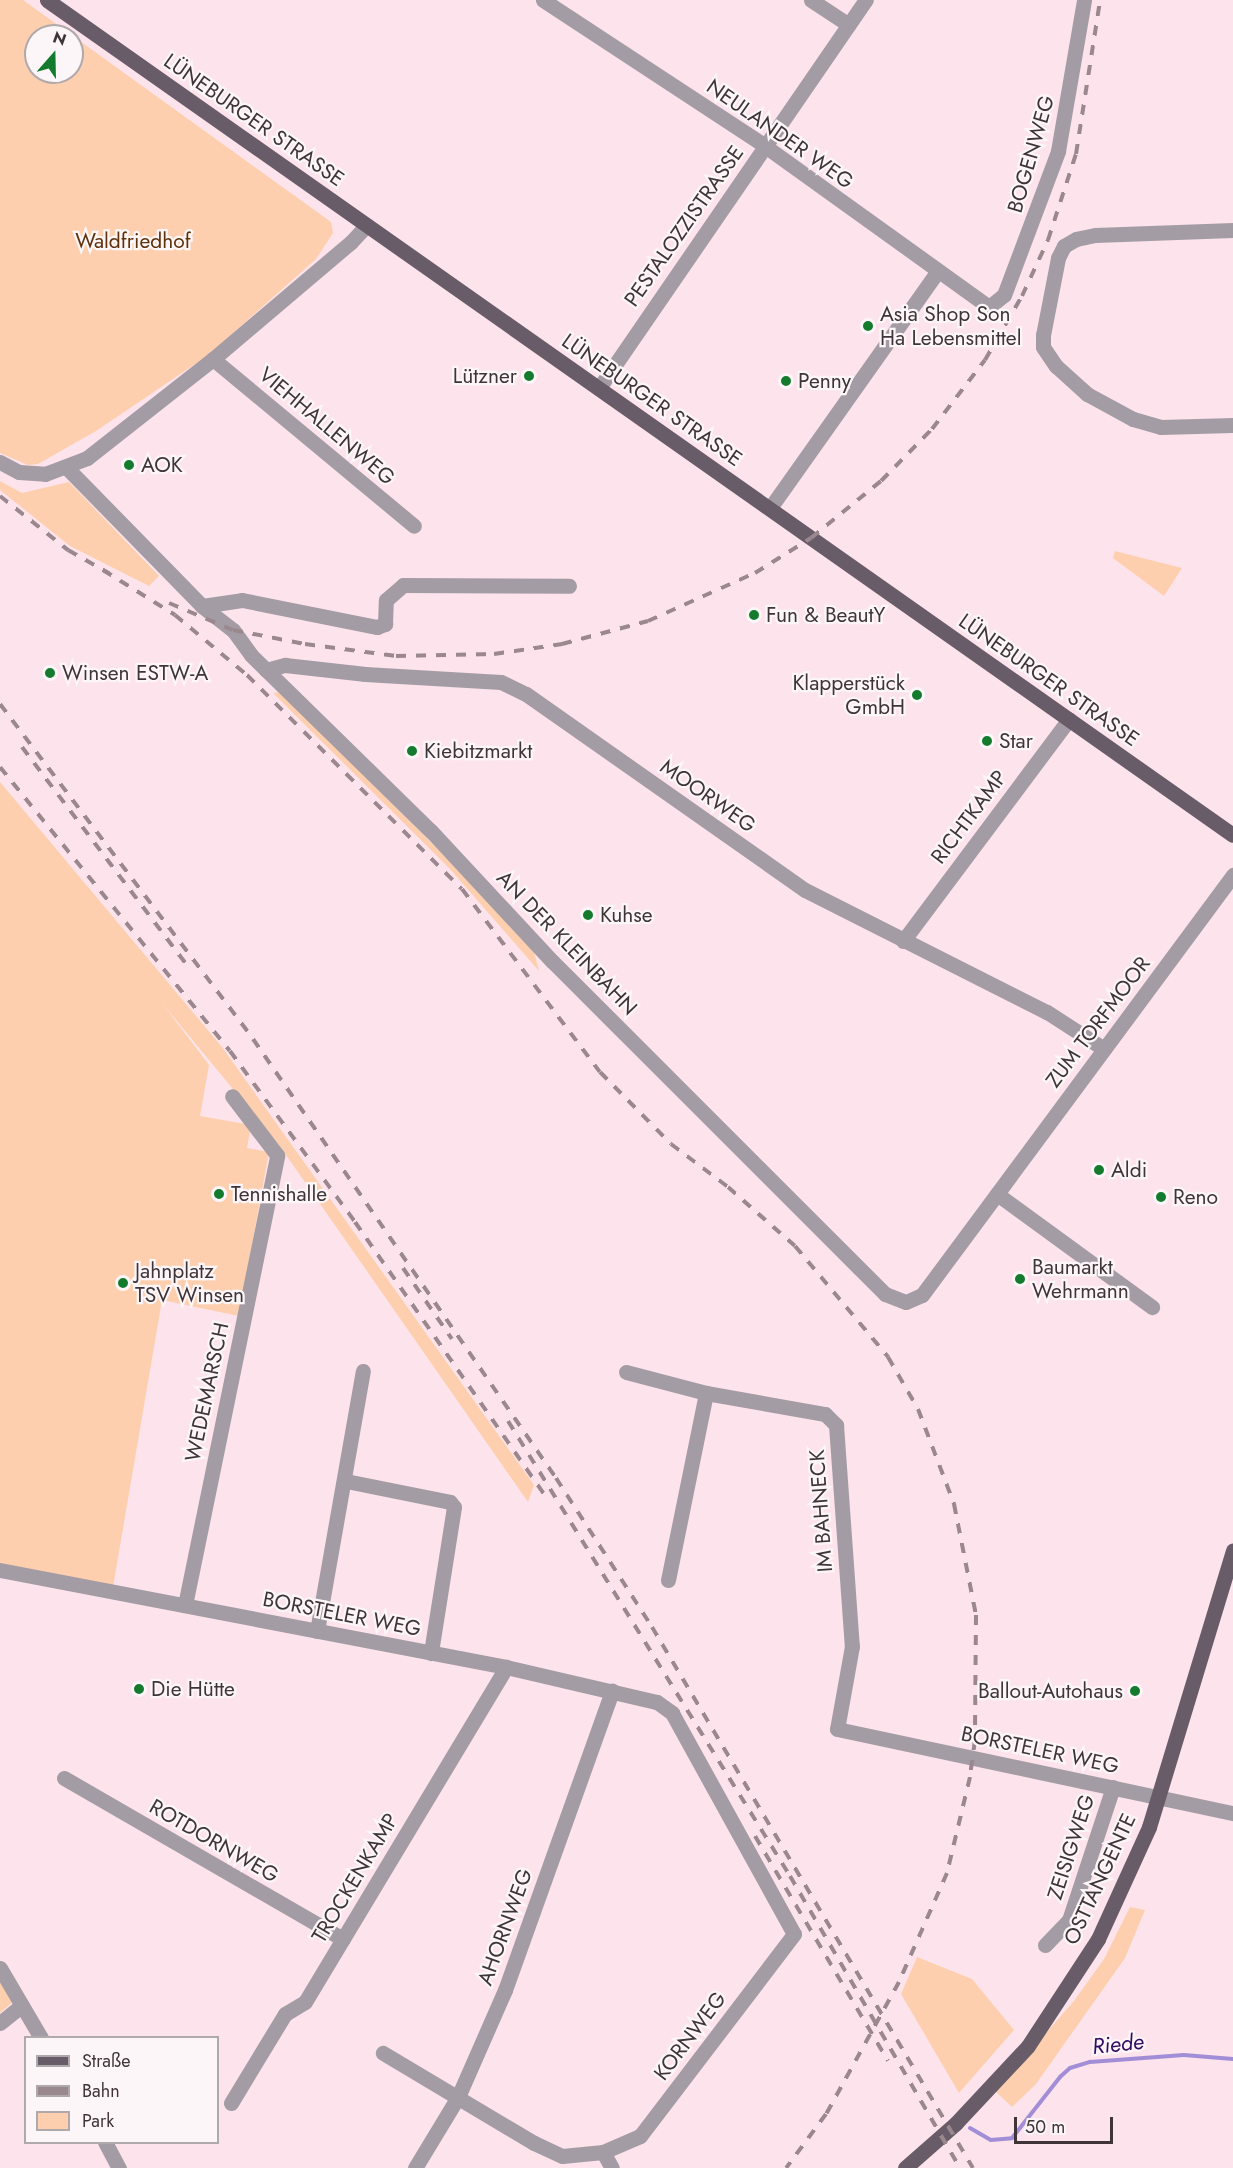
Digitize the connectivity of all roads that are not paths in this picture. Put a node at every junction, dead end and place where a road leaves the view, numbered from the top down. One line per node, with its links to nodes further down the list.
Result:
1 (46, 0): 8 (main road, LÜNEBURGER STRASSE)
2 (543, 0): 7 (street, NEULANDER WEG)
3 (811, 0): 6 (street)
4 (866, 0): 6 (street, PESTALOZZISTRASSE)
5 (1084, 0): 11 (street, BOGENWEG)
6 (849, 25): 7 (street, PESTALOZZISTRASSE)
7 (765, 146): 10 (street, NEULANDER WEG); 13 (street, PESTALOZZISTRASSE)
8 (366, 225): 12 (street); 13 (main road, LÜNEBURGER STRASSE)
9 (1233, 230): 14 (street)
10 (937, 272): 11 (street, NEULANDER WEG); 17 (street)
11 (989, 307)
12 (213, 358): 16 (street); 18 (street, VIEHHALLENWEG)
13 (599, 388): 17 (main road, LÜNEBURGER STRASSE)
14 (1233, 425)
15 (0, 462): 16 (street)
16 (68, 468): 20 (street, AN DER KLEINBAHN)
17 (770, 508): 22 (main road, LÜNEBURGER STRASSE)
18 (414, 526)
19 (569, 586): 20 (street)
20 (202, 606): 21 (street, AN DER KLEINBAHN)
21 (266, 670): 25 (street, MOORWEG); 29 (street, AN DER KLEINBAHN)
22 (1069, 719): 23 (main road, LÜNEBURGER STRASSE); 25 (street, RICHTKAMP)
23 (1233, 835)
24 (1233, 875): 26 (street, ZUM TORFMOOR)
25 (903, 940): 26 (street, MOORWEG)
26 (1104, 1049): 28 (street, ZUM TORFMOOR)
27 (232, 1096): 38 (street, WEDEMARSCH)
28 (997, 1194): 29 (street, ZUM TORFMOOR); 30 (street)
29 (906, 1302)
30 (1152, 1307)
31 (363, 1371): 34 (street)
32 (626, 1372): 33 (street, IM BAHNECK)
33 (705, 1393): 37 (street); 44 (street, IM BAHNECK)
34 (346, 1480): 39 (street); 40 (street)
35 (1233, 1550): 47 (main road, OSTTANGENTE)
36 (0, 1570): 38 (street, BORSTELER WEG)
37 (668, 1580)
38 (185, 1605): 39 (street, BORSTELER WEG)
39 (317, 1631): 40 (street, BORSTELER WEG)
40 (431, 1653): 41 (street, BORSTELER WEG)
41 (506, 1667): 42 (street, BORSTELER WEG); 49 (street, TROCKENKAMP)
42 (612, 1691): 43 (street, BORSTELER WEG); 56 (street, AHORNWEG)
43 (672, 1713): 59 (street, KORNWEG)
44 (837, 1729): 46 (street, BORSTELER WEG)
45 (64, 1778): 49 (street, ROTDORNWEG)
46 (1113, 1787): 47 (street, BORSTELER WEG); 50 (street, ZEISIGWEG)
47 (1158, 1799): 48 (street, BORSTELER WEG); 63 (main road, OSTTANGENTE)
48 (1233, 1813)
49 (343, 1939): 57 (street, TROCKENKAMP)
50 (1045, 1945)
51 (0, 1968): 52 (street)
52 (22, 2005): 53 (street); 54 (street)
53 (0, 2023)
54 (40, 2036)
55 (383, 2053): 56 (street, KORNWEG)
56 (458, 2097): 59 (street, KORNWEG); 61 (street, AHORNWEG)
57 (231, 2103)
58 (106, 2144): 60 (street)
59 (603, 2152): 62 (street)
60 (119, 2168)
61 (415, 2168)
62 (612, 2168)
63 (905, 2168)

